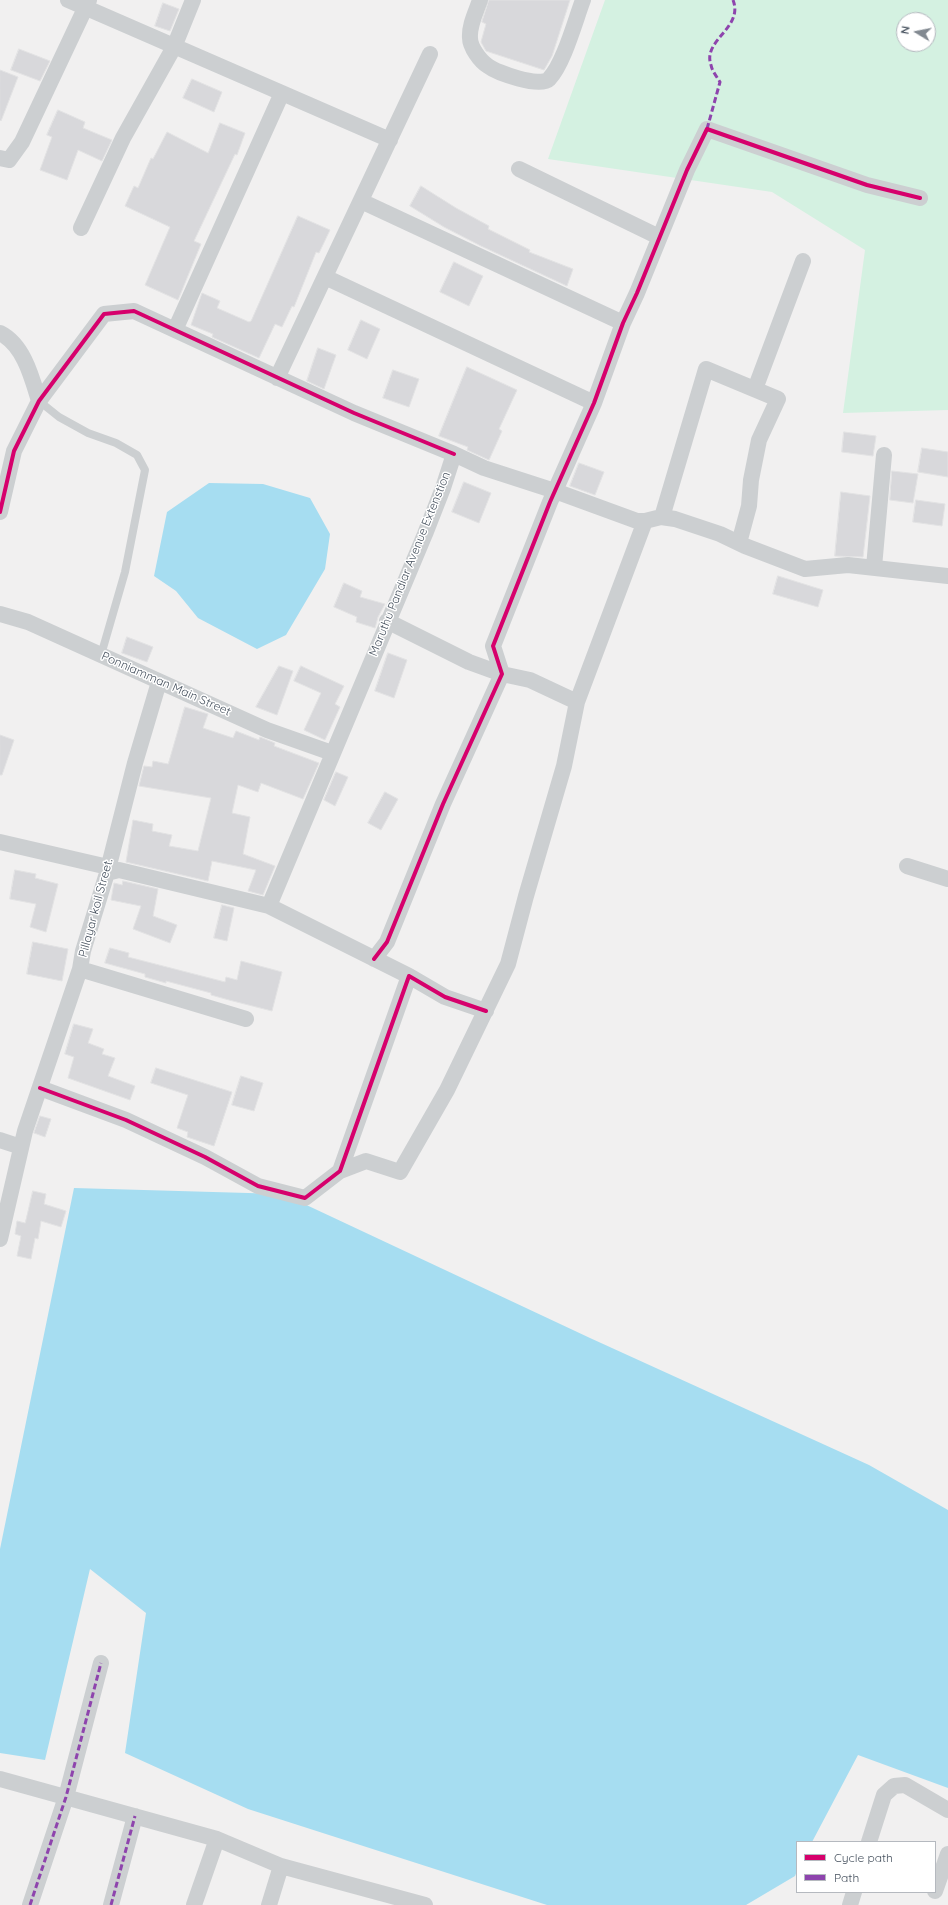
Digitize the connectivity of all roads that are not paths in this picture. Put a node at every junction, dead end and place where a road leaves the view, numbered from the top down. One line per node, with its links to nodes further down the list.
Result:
1 (68, 0): 5 (street)
2 (193, 0): 6 (street)
3 (480, 0): 4 (street)
4 (583, 0)
5 (87, 4): 6 (street); 10 (street)
6 (174, 47): 8 (street); 14 (street)
7 (430, 54): 9 (street)
8 (282, 93): 9 (street); 19 (street)
9 (390, 140): 13 (street)
10 (4, 159)
11 (519, 169): 15 (street)
12 (920, 198): 15 (street)
13 (361, 201): 17 (street); 18 (street)
14 (81, 228)
15 (659, 237): 18 (street)
16 (803, 261): 22 (street)
17 (325, 277): 21 (street); 24 (street)
18 (623, 323): 24 (street)
19 (175, 330): 21 (street); 23 (street)
20 (0, 333): 23 (street)
21 (277, 378): 25 (street)
22 (755, 389): 29 (street); 31 (street)
23 (39, 401): 28 (street); 36 (lane)
24 (594, 403): 27 (street)
25 (454, 454): 27 (street); 35 (street, Maruthu Pandiar Avenue Extenstion)
26 (884, 455): 32 (street)
27 (555, 491): 30 (street); 37 (street)
28 (0, 512)
29 (662, 517): 30 (street); 31 (street)
30 (645, 521): 39 (street)
31 (739, 543): 32 (street)
32 (874, 567): 33 (street)
33 (948, 576)
34 (0, 614): 36 (street, Ponniamman Main Street)
35 (387, 621): 37 (street); 40 (street, Maruthu Pandiar Avenue Extenstion)
36 (101, 655): 38 (street, Ponniamman Main Street)
37 (502, 674): 39 (street); 46 (street)
38 (159, 682): 40 (street, Ponniamman Main Street); 43 (street, Pillayar koil Street.)
39 (577, 702): 49 (street)
40 (332, 753): 45 (street, Maruthu Pandiar Avenue Extenstion)
41 (0, 842): 43 (street)
42 (907, 866): 44 (street)
43 (108, 870): 45 (street); 47 (street, Pillayar koil Street.)
44 (948, 879)
45 (269, 906): 46 (street)
46 (374, 959): 48 (street)
47 (80, 969): 50 (street); 51 (street, Pillayar koil Street.)
48 (409, 976): 49 (street); 54 (street)
49 (486, 1011): 54 (street)
50 (246, 1019)
51 (40, 1088): 53 (street, Pillayar koil Street.); 54 (street)
52 (0, 1140): 53 (street)
53 (21, 1147): 55 (street, Pillayar koil Street.)
54 (340, 1171)
55 (0, 1239)
56 (101, 1663): 58 (street)
57 (0, 1779): 58 (street)
58 (66, 1797): 60 (street); 70 (street)
59 (948, 1810): 62 (street)
60 (135, 1816): 61 (street); 71 (street)
61 (217, 1839): 64 (street); 72 (street)
62 (869, 1841)
63 (948, 1854): 65 (street)
64 (281, 1866): 68 (street); 73 (street)
65 (936, 1889)
66 (854, 1893): 75 (street)
67 (935, 1893): 76 (street)
68 (371, 1898): 69 (street)
69 (408, 1903): 74 (street)
70 (30, 1905)
71 (111, 1905)
72 (194, 1905)
73 (268, 1905)
74 (425, 1905)
75 (850, 1905)
76 (930, 1905)

